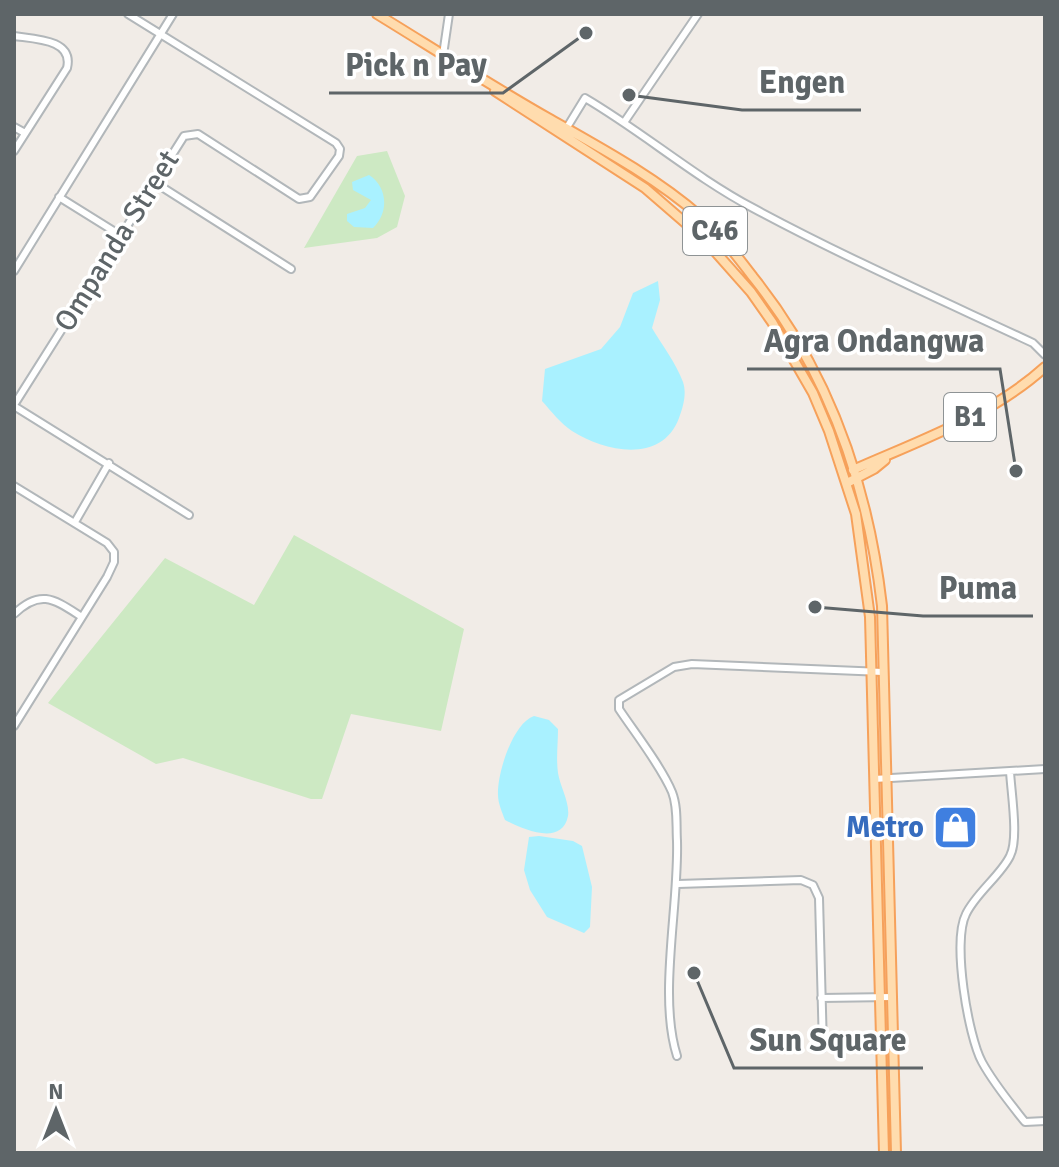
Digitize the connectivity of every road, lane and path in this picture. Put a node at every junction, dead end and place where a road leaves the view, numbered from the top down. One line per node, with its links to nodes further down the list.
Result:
1 (128, 14): 6 (street, Ompanda Street)
2 (173, 14): 6 (street)
3 (377, 14): 8 (main road, C46)
4 (449, 14): 8 (street)
5 (698, 14): 9 (street)
6 (161, 33): 14 (street, Ompanda Street); 15 (street)
7 (14, 36): 12 (street)
8 (443, 55): 11 (main road, C46)
9 (625, 121): 11 (street); 19 (street)
10 (14, 127): 12 (street)
11 (564, 131): 23 (main road, C46); 24 (main road, C46)
12 (25, 133): 13 (street)
13 (14, 151)
14 (154, 182): 16 (street, Ompanda Street); 17 (street)
15 (59, 197): 16 (street); 18 (street)
16 (120, 235): 21 (street, Ompanda Street)
17 (291, 269)
18 (14, 271)
19 (1045, 355)
20 (1045, 367): 23 (main road, B1)
21 (14, 406): 22 (street)
22 (109, 463): 26 (street); 27 (street)
23 (857, 474): 24 (main road, B1); 31 (main road)
24 (846, 478): 30 (main road)
25 (15, 490): 27 (street)
26 (189, 515)
27 (75, 522): 29 (street)
28 (14, 614): 29 (street)
29 (82, 617): 32 (street)
30 (871, 672): 31 (street); 35 (main road); 37 (street)
31 (883, 672): 36 (main road)
32 (14, 726)
33 (1045, 769): 34 (street)
34 (1010, 771): 36 (street); 43 (street)
35 (874, 779): 36 (street); 38 (main road)
36 (887, 779): 39 (main road)
37 (678, 884): 40 (street); 42 (street)
38 (878, 997): 39 (street); 40 (street); 44 (main road)
39 (892, 997): 45 (main road)
40 (821, 998): 41 (street)
41 (823, 1048)
42 (677, 1056)
43 (1045, 1121)
44 (884, 1153)
45 (896, 1153)

